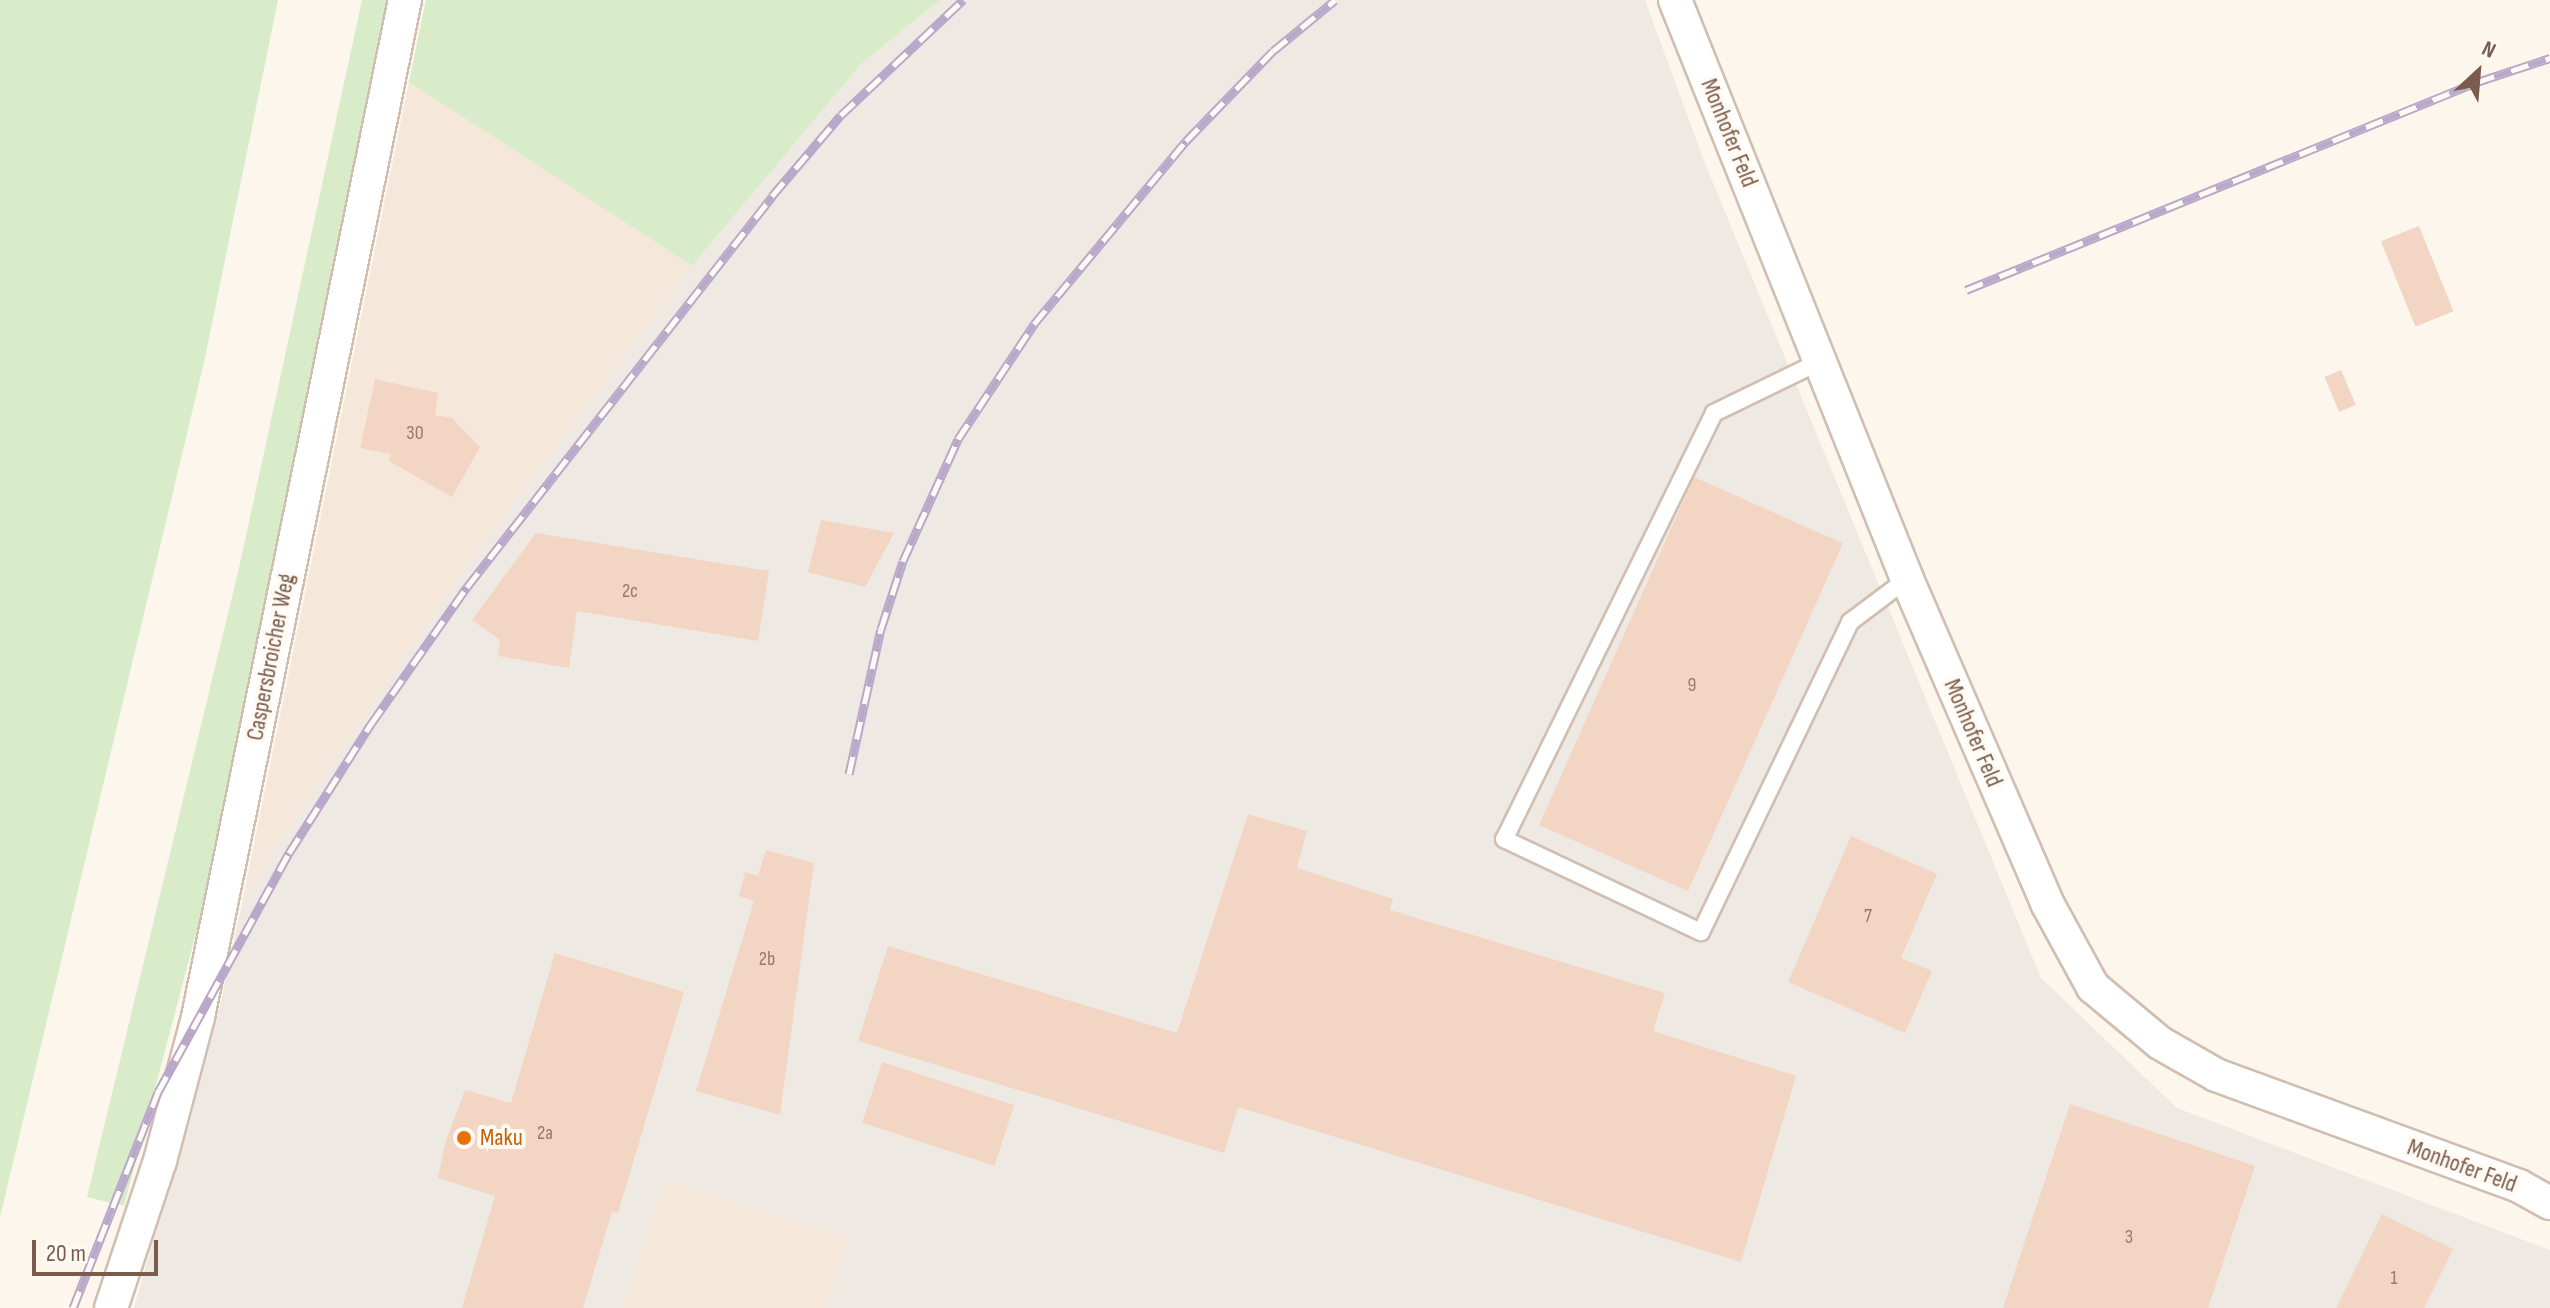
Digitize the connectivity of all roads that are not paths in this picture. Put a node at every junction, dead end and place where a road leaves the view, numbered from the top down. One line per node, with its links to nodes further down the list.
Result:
1 (405, 0): 6 (street, Caspersbroicher Weg)
2 (1675, 0): 3 (street, Monhofer Feld)
3 (1821, 361): 4 (street, Monhofer Feld); 4 (lane)
4 (1907, 579): 5 (street, Monhofer Feld)
5 (2550, 1203)
6 (111, 1308)

